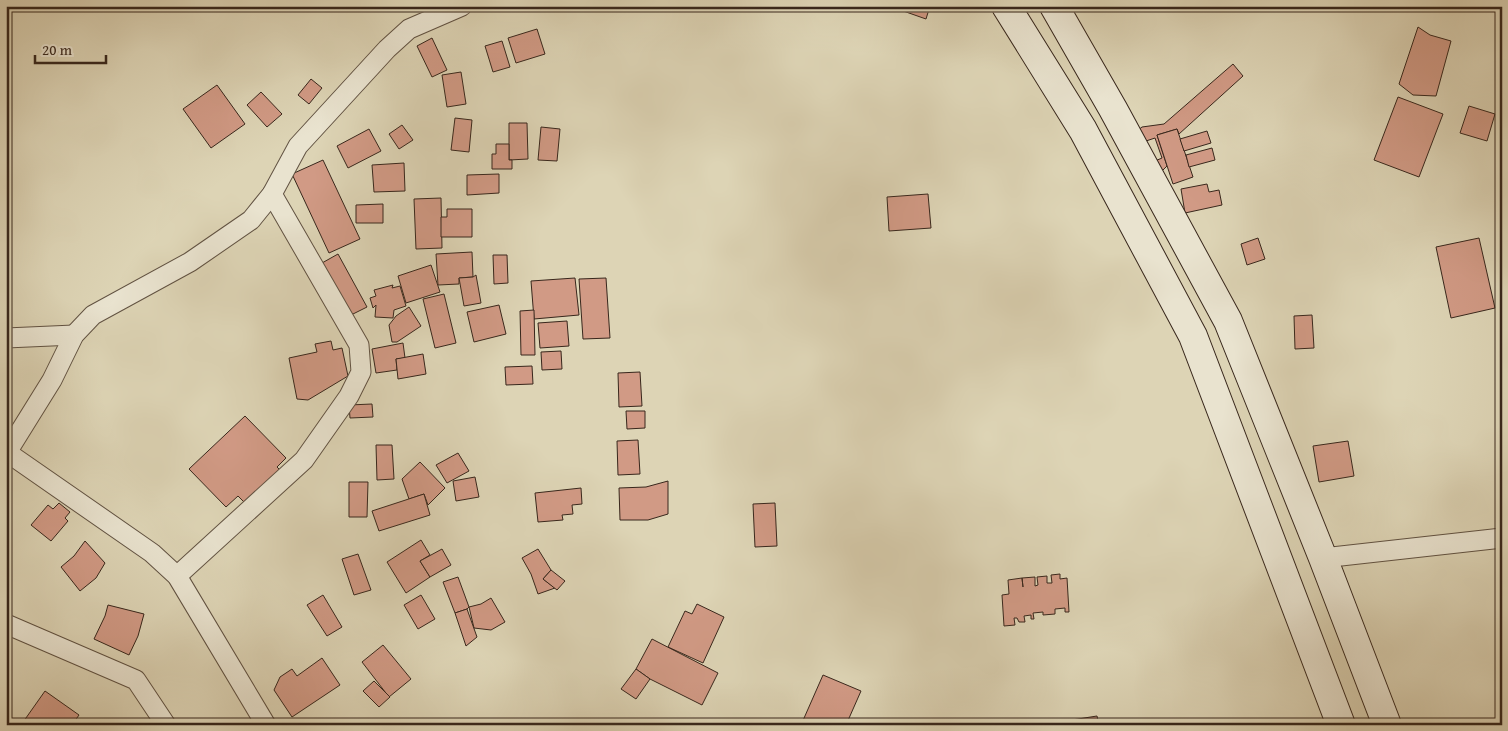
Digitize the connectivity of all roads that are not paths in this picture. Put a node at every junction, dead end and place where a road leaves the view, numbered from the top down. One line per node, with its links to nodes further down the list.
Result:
1 (462, 6): 4 (street)
2 (1006, 6): 14 (street)
3 (1054, 6): 9 (street)
4 (272, 194): 5 (street); 10 (street)
5 (74, 335): 6 (street); 7 (street)
6 (6, 338)
7 (7, 453): 10 (street)
8 (1502, 538): 9 (street)
9 (1323, 558): 15 (street)
10 (177, 576): 13 (street)
11 (6, 624): 12 (street)
12 (166, 725)
13 (266, 725)
14 (1341, 725)
15 (1387, 725)

